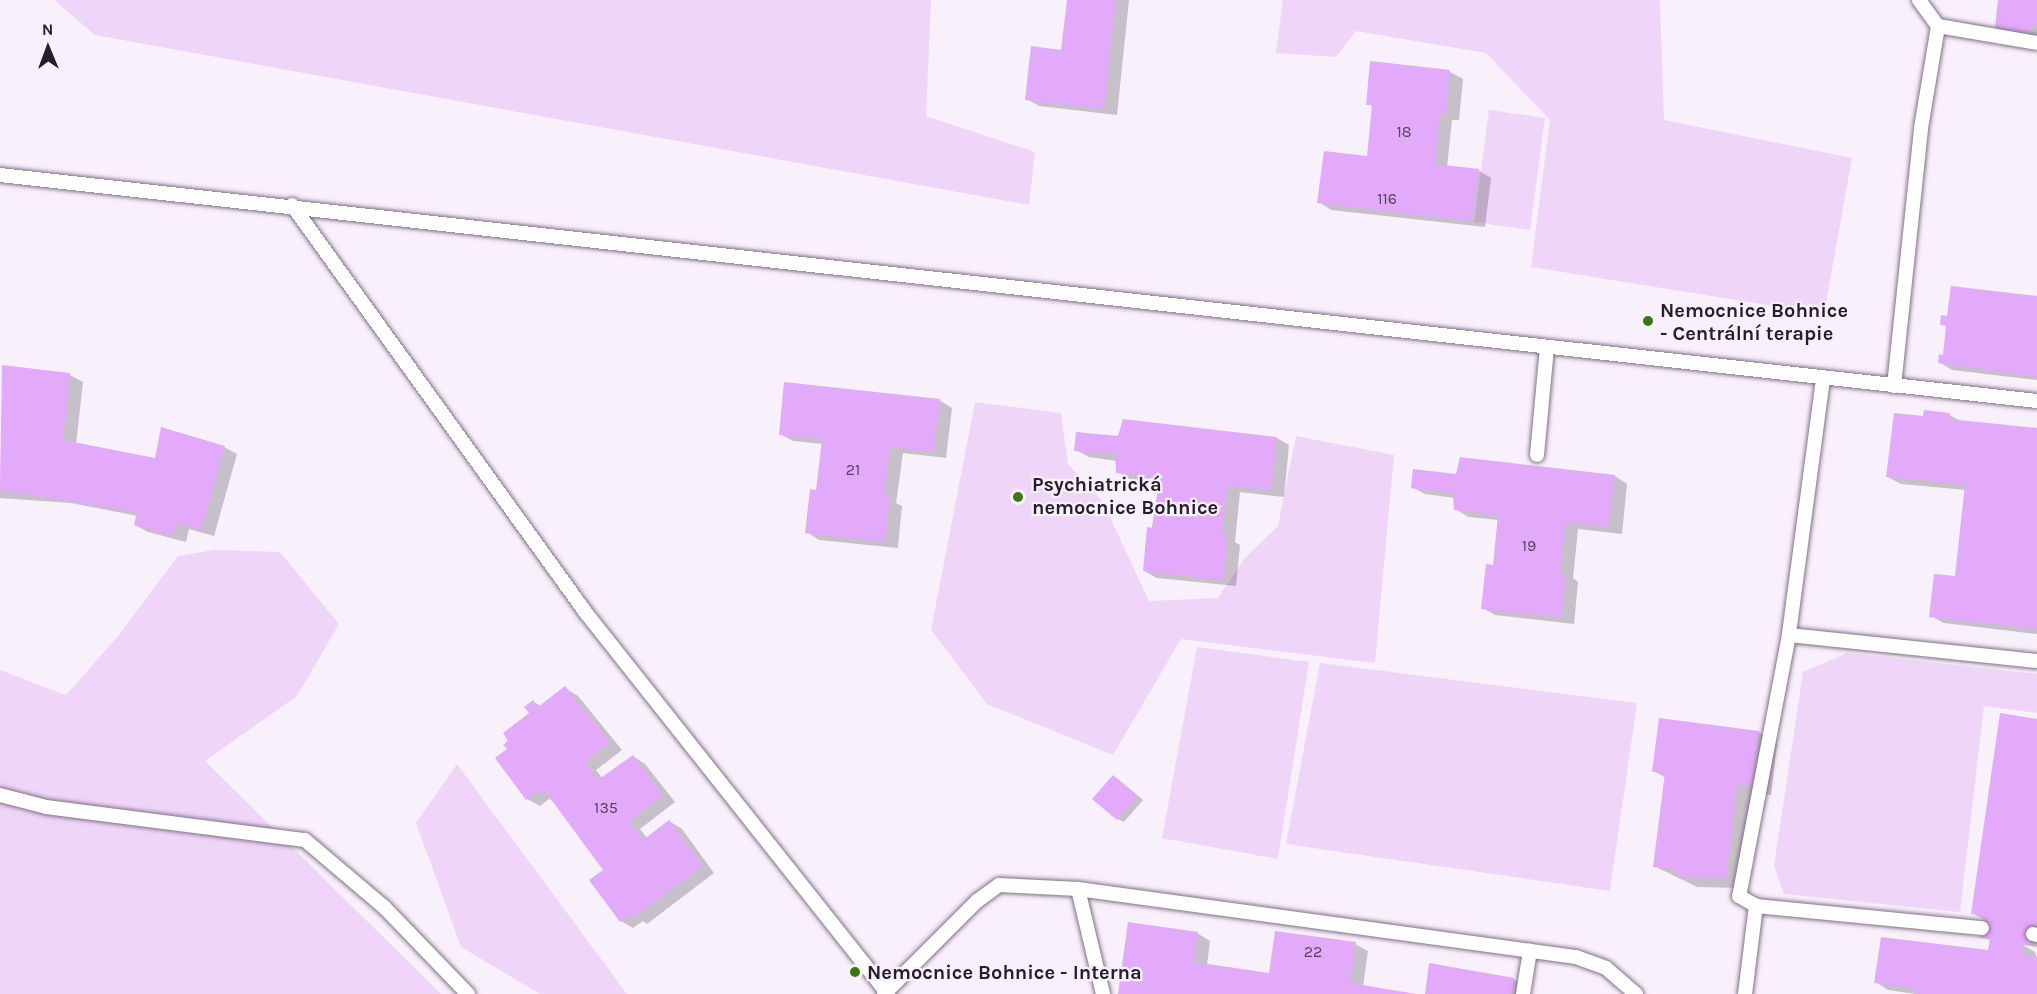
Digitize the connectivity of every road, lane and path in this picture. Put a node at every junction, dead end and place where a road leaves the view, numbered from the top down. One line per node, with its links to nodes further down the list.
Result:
1 (1919, 0): 2 (lane)
2 (1938, 26): 3 (lane); 8 (lane)
3 (2037, 43)
4 (0, 175): 5 (lane)
5 (292, 205): 6 (lane); 18 (lane)
6 (1547, 347): 7 (lane); 10 (lane)
7 (1822, 379): 8 (lane); 11 (lane)
8 (1894, 386): 9 (lane)
9 (2037, 401)
10 (1536, 455)
11 (1790, 635): 12 (lane); 15 (lane)
12 (2037, 661)
13 (0, 795): 19 (lane)
14 (1078, 889): 17 (lane); 18 (lane); 20 (lane)
15 (1756, 906): 16 (lane); 23 (lane)
16 (1982, 928)
17 (1530, 951): 21 (lane); 22 (lane)
18 (886, 993)
19 (468, 994)
20 (1103, 994)
21 (1523, 994)
22 (1636, 994)
23 (1745, 994)

